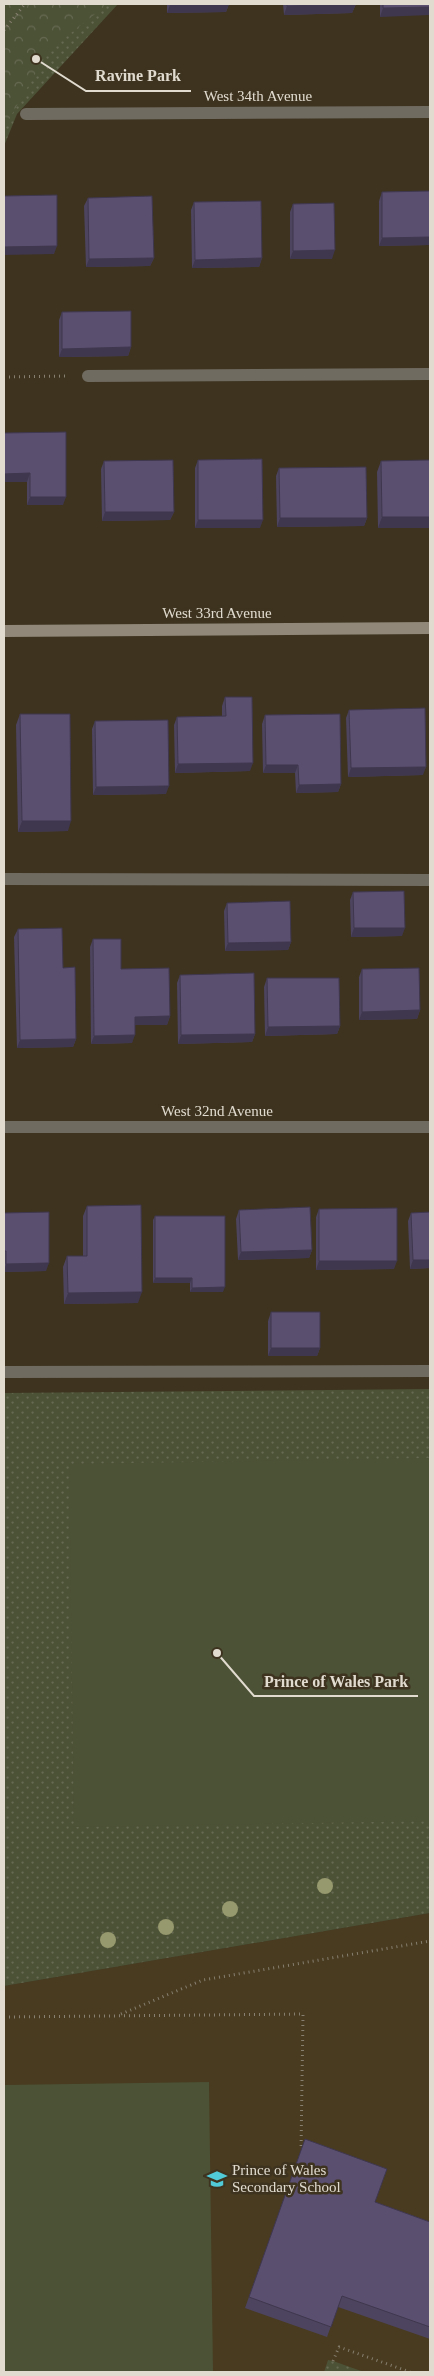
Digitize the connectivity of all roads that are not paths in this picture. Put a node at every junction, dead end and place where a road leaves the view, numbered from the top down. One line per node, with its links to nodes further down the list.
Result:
1 (430, 112): 2 (street, West 34th Avenue)
2 (26, 114)
3 (430, 374): 4 (street)
4 (88, 376)
5 (430, 628): 6 (street, West 33rd Avenue)
6 (4, 631)
7 (4, 880): 8 (street)
8 (430, 880)
9 (4, 1127): 10 (street, West 32nd Avenue)
10 (430, 1127)
11 (430, 1371): 12 (street)
12 (4, 1372)

